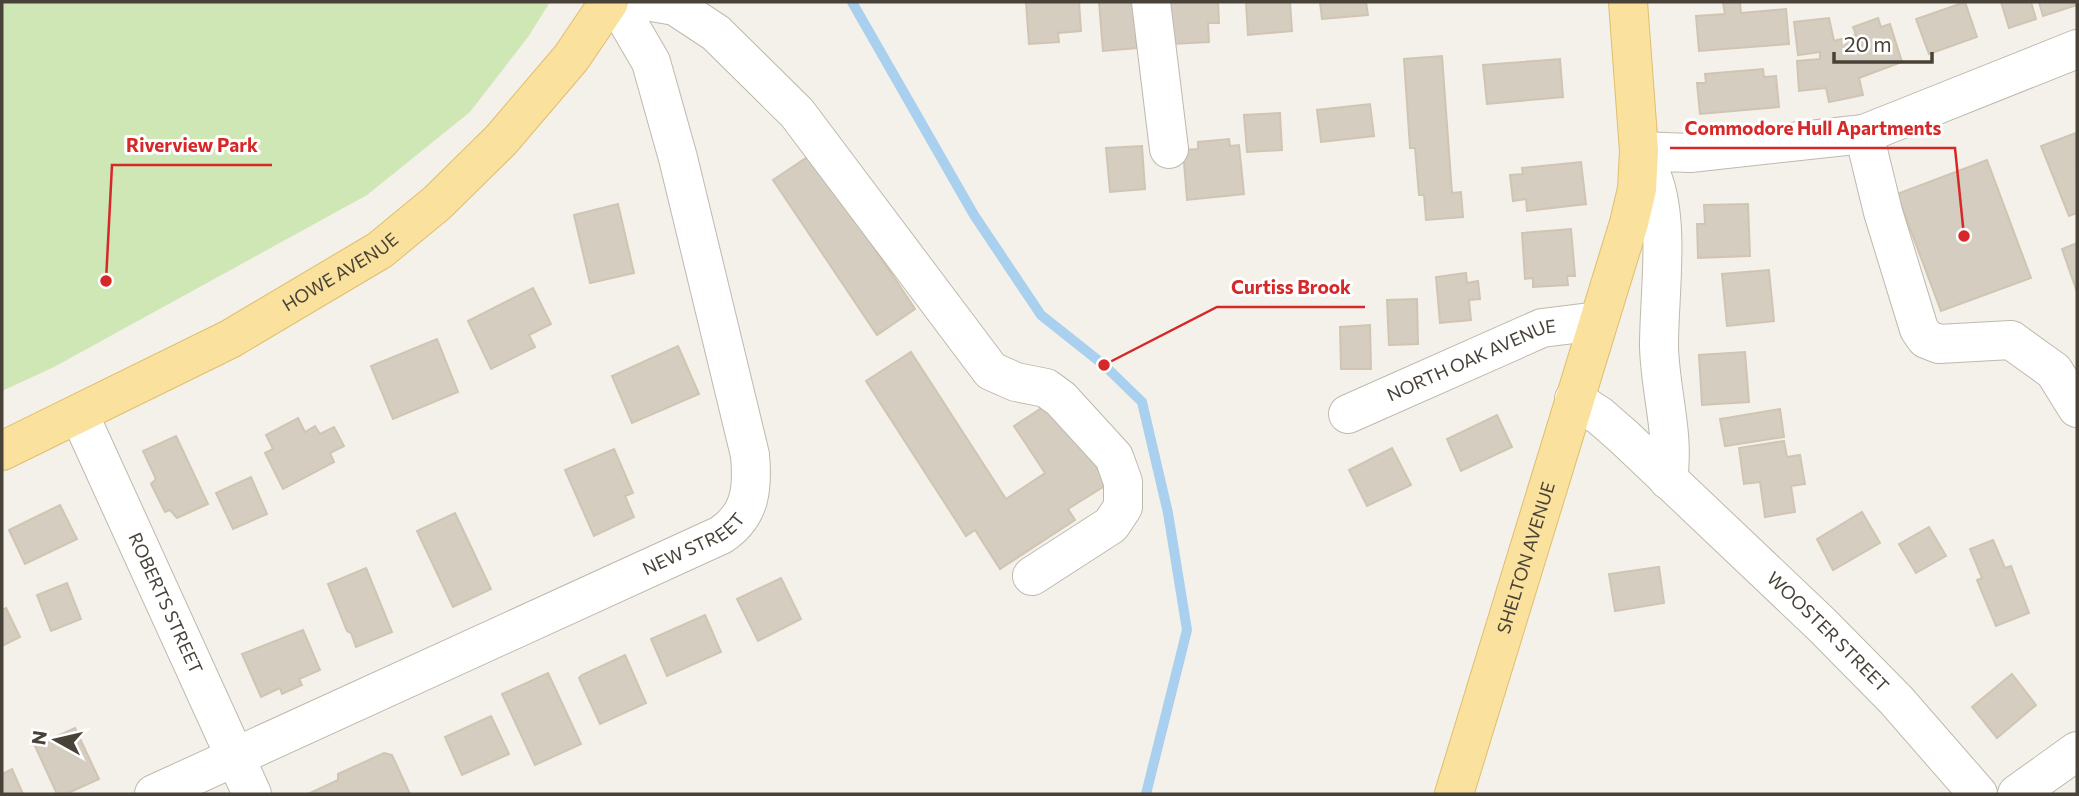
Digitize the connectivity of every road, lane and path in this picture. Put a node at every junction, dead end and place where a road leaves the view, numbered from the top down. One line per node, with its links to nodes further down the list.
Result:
1 (608, 2): 13 (main road, HOWE AVENUE)
2 (616, 2): 19 (street, NEW STREET)
3 (652, 2): 17 (street)
4 (1151, 2): 8 (street)
5 (1628, 2): 9 (main road)
6 (2077, 48): 7 (street)
7 (1864, 134): 9 (street); 12 (street)
8 (1169, 149)
9 (1639, 151): 10 (main road); 16 (street)
10 (1598, 321): 11 (main road, SHELTON AVENUE); 14 (street, NORTH OAK AVENUE)
11 (1574, 399): 16 (street, WOOSTER STREET); 22 (main road, SHELTON AVENUE)
12 (2077, 408)
13 (79, 414): 15 (main road, HOWE AVENUE); 19 (street, ROBERTS STREET)
14 (1348, 414)
15 (2, 451)
16 (1668, 480): 23 (street, WOOSTER STREET)
17 (1032, 576)
18 (2077, 751): 24 (street)
19 (234, 756): 20 (street, NEW STREET); 21 (street, ROBERTS STREET)
20 (154, 794)
21 (252, 794)
22 (1454, 794)
23 (1978, 794)
24 (2017, 794)

